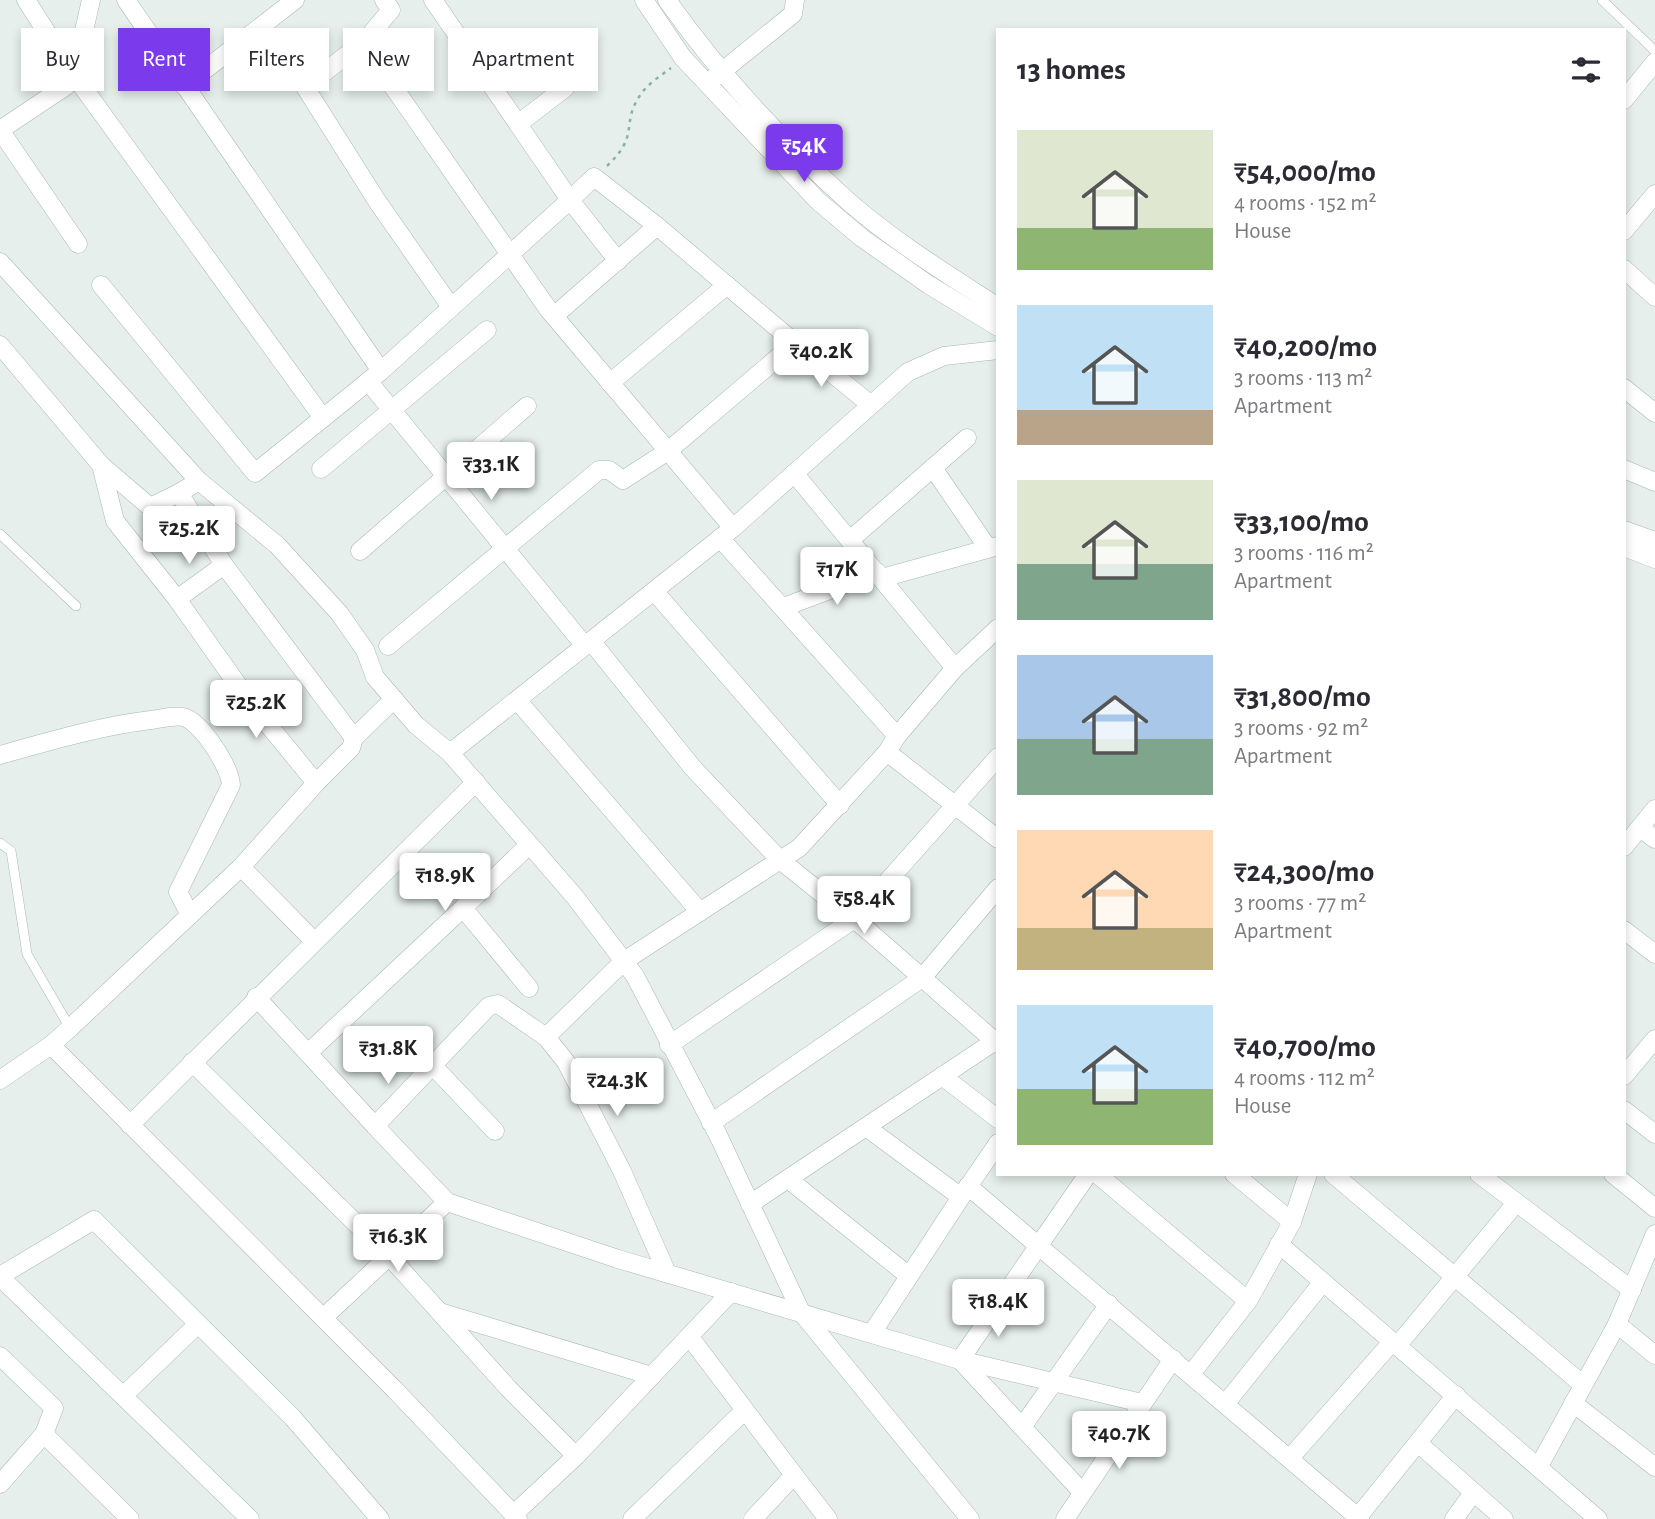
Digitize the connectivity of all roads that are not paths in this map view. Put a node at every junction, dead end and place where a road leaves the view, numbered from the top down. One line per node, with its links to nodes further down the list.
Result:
1 (26, 0): 11 (street)
2 (91, 0): 12 (street)
3 (295, 0): 18 (street)
4 (433, 0): 27 (street)
5 (644, 0): 20 (street)
6 (667, 0): 19 (street)
7 (795, 0): 19 (street)
8 (1602, 0): 15 (lane)
9 (132, 2): 13 (street)
10 (393, 3): 14 (street)
11 (44, 28)
12 (85, 28)
13 (148, 28)
14 (375, 28)
15 (1655, 51)
16 (343, 58): 41 (street)
17 (1655, 62): 26 (street)
18 (210, 66)
19 (723, 71): 20 (street); 40 (street)
20 (707, 84): 43 (street)
21 (58, 91): 32 (street)
22 (86, 91): 57 (street)
23 (187, 91): 50 (street)
24 (396, 91): 33 (street)
25 (561, 91): 27 (street)
26 (1626, 98)
27 (518, 124): 29 (street)
28 (1655, 194): 31 (street)
29 (570, 200): 30 (street); 33 (street); 34 (street)
30 (657, 226): 34 (street); 38 (street)
31 (1626, 230)
32 (78, 243)
33 (510, 254): 41 (street); 42 (street)
34 (618, 261): 42 (street)
35 (0, 262): 66 (street)
36 (1626, 271): 39 (street)
37 (101, 285): 57 (street)
38 (727, 285): 45 (street); 51 (street)
39 (1655, 297)
40 (996, 306)
41 (451, 307): 50 (street)
42 (554, 316): 51 (street)
43 (996, 326)
44 (487, 330): 55 (street)
45 (795, 343): 53 (street); 59 (street)
46 (0, 345): 48 (street)
47 (996, 350): 53 (street)
48 (13, 360): 49 (street); 60 (street)
49 (0, 373)
50 (374, 376): 55 (street); 57 (street)
51 (610, 383): 59 (street)
52 (1626, 390): 56 (street)
53 (871, 405): 64 (street)
54 (527, 407): 65 (street)
55 (391, 410): 62 (street); 65 (street)
56 (1655, 413)
57 (323, 418)
58 (967, 438): 61 (street)
59 (668, 451): 70 (street); 75 (street)
60 (101, 465): 68 (street); 82 (street)
61 (933, 468): 72 (street); 74 (street)
62 (321, 469)
63 (1626, 470): 67 (street)
64 (794, 473): 70 (street); 72 (street)
65 (445, 476): 75 (street); 77 (street)
66 (199, 481): 68 (street); 89 (street)
67 (1655, 482)
68 (179, 493): 79 (street)
69 (1626, 531): 73 (street)
70 (726, 533): 81 (street); 84 (street)
71 (0, 534): 83 (lane)
72 (850, 540): 80 (street)
73 (1655, 541)
74 (993, 547): 80 (street)
75 (504, 548): 86 (street); 87 (street)
76 (1626, 548): 78 (street)
77 (360, 551)
78 (1655, 559)
79 (224, 565): 82 (street); 92 (street)
80 (879, 575): 84 (street); 88 (street)
81 (654, 591): 86 (street); 100 (street)
82 (177, 599): 98 (street)
83 (76, 606)
84 (784, 607): 91 (street)
85 (996, 630): 88 (street)
86 (588, 644): 90 (street); 108 (street)
87 (388, 646)
88 (955, 668): 91 (street)
89 (394, 699): 92 (street); 94 (street)
90 (517, 700): 94 (street); 112 (street)
91 (897, 736): 93 (street)
92 (354, 738): 98 (street)
93 (887, 752): 99 (street); 100 (street)
94 (450, 753): 97 (street)
95 (0, 755): 113 (street)
96 (996, 759): 99 (street)
97 (475, 782): 106 (street); 116 (street)
98 (316, 783): 109 (street)
99 (955, 804): 103 (street); 114 (street)
100 (840, 805): 108 (street)
101 (1655, 809): 102 (street)
102 (1640, 828): 104 (street); 107 (street)
103 (996, 837)
104 (1655, 839)
105 (0, 843): 122 (lane)
106 (529, 845): 111 (street); 118 (street)
107 (1626, 845)
108 (780, 860): 112 (street); 114 (street)
109 (241, 867): 113 (street); 116 (street)
110 (996, 890): 119 (street)
111 (463, 908): 120 (street); 128 (street)
112 (700, 912): 118 (street)
113 (190, 915): 122 (street)
114 (854, 919): 119 (street); 127 (street)
115 (1626, 934): 117 (street)
116 (313, 940): 121 (street)
117 (1655, 954)
118 (624, 961): 124 (street); 127 (street)
119 (922, 978): 123 (street); 136 (street)
120 (529, 988)
121 (256, 997): 128 (street); 129 (street)
122 (70, 1028): 126 (street)
123 (994, 1035): 132 (street)
124 (546, 1037): 130 (street); 161 (street)
125 (1655, 1039): 131 (street)
126 (51, 1045): 133 (street); 137 (street)
127 (669, 1045): 136 (street)
128 (308, 1053): 138 (street)
129 (192, 1062): 137 (street); 160 (street)
130 (434, 1067): 138 (street); 140 (street)
131 (1626, 1074)
132 (942, 1076): 135 (street); 139 (street)
133 (0, 1080)
134 (1626, 1112): 141 (street)
135 (996, 1117)
136 (711, 1123): 154 (street)
137 (130, 1125): 172 (street)
138 (375, 1126): 152 (street)
139 (866, 1127): 150 (street); 151 (street)
140 (495, 1131)
141 (1655, 1134)
142 (996, 1146): 151 (street)
143 (1087, 1176): 158 (street)
144 (1099, 1176): 168 (street)
145 (1236, 1176): 156 (street)
146 (1307, 1176): 156 (street)
147 (1335, 1176): 164 (street)
148 (1482, 1176): 153 (street)
149 (1615, 1176): 155 (street)
150 (788, 1179): 154 (street); 163 (street)
151 (965, 1192): 158 (street); 163 (street)
152 (447, 1202): 160 (street); 161 (street)
153 (1516, 1203): 164 (street); 166 (street)
154 (750, 1204): 171 (street)
155 (1655, 1208)
156 (1292, 1222): 157 (street)
157 (1279, 1244): 165 (street); 168 (street)
158 (1040, 1247): 169 (street); 181 (street)
159 (1653, 1247): 166 (street)
160 (389, 1256): 170 (street); 172 (street)
161 (667, 1273): 167 (street)
162 (0, 1276): 173 (street); 187 (street)
163 (909, 1276): 175 (street)
164 (1454, 1276): 177 (street); 185 (street)
165 (1323, 1282): 177 (street); 189 (street)
166 (1632, 1290): 174 (street)
167 (731, 1292): 171 (street); 176 (street)
168 (1248, 1301): 182 (street)
169 (1108, 1304): 180 (street); 184 (street)
170 (440, 1312): 183 (street); 195 (street)
171 (801, 1312): 175 (street); 203 (street)
172 (323, 1318): 205 (street)
173 (198, 1324): 187 (street); 209 (street)
174 (1617, 1324): 178 (street); 185 (street)
175 (872, 1333): 181 (street)
176 (689, 1336): 183 (street); 191 (street)
177 (1394, 1344): 186 (street); 196 (street)
178 (1655, 1355)
179 (0, 1356): 193 (street)
180 (1173, 1359): 182 (street); 188 (street)
181 (960, 1360): 184 (street); 192 (street)
182 (1191, 1374): 189 (street)
183 (652, 1376): 195 (street)
184 (1052, 1381): 188 (street); 192 (street)
185 (1582, 1384): 190 (street)
186 (1456, 1395): 194 (street); 197 (street)
187 (123, 1396): 208 (street)
188 (1142, 1403): 201 (street)
189 (1226, 1403): 196 (street)
190 (1573, 1403): 197 (street); 198 (street)
191 (744, 1411): 199 (street); 210 (street)
192 (1022, 1427): 201 (street)
193 (44, 1434): 200 (street); 207 (street)
194 (1418, 1443): 202 (street); 206 (street)
195 (576, 1456): 205 (street)
196 (1290, 1458): 206 (street)
197 (1539, 1466): 204 (street)
198 (1655, 1467)
199 (794, 1475): 211 (street); 212 (street)
200 (0, 1484)
201 (1082, 1492): 215 (street)
202 (1473, 1493): 216 (street); 217 (street)
203 (958, 1504): 213 (street); 214 (street)
204 (1580, 1513): 218 (street)
205 (516, 1517)
206 (1359, 1518)
207 (130, 1519)
208 (250, 1519)
209 (380, 1519)
210 (632, 1519)
211 (754, 1519)
212 (828, 1519)
213 (946, 1519)
214 (970, 1519)
215 (1065, 1519)
216 (1454, 1519)
217 (1504, 1519)
218 (1598, 1519)

